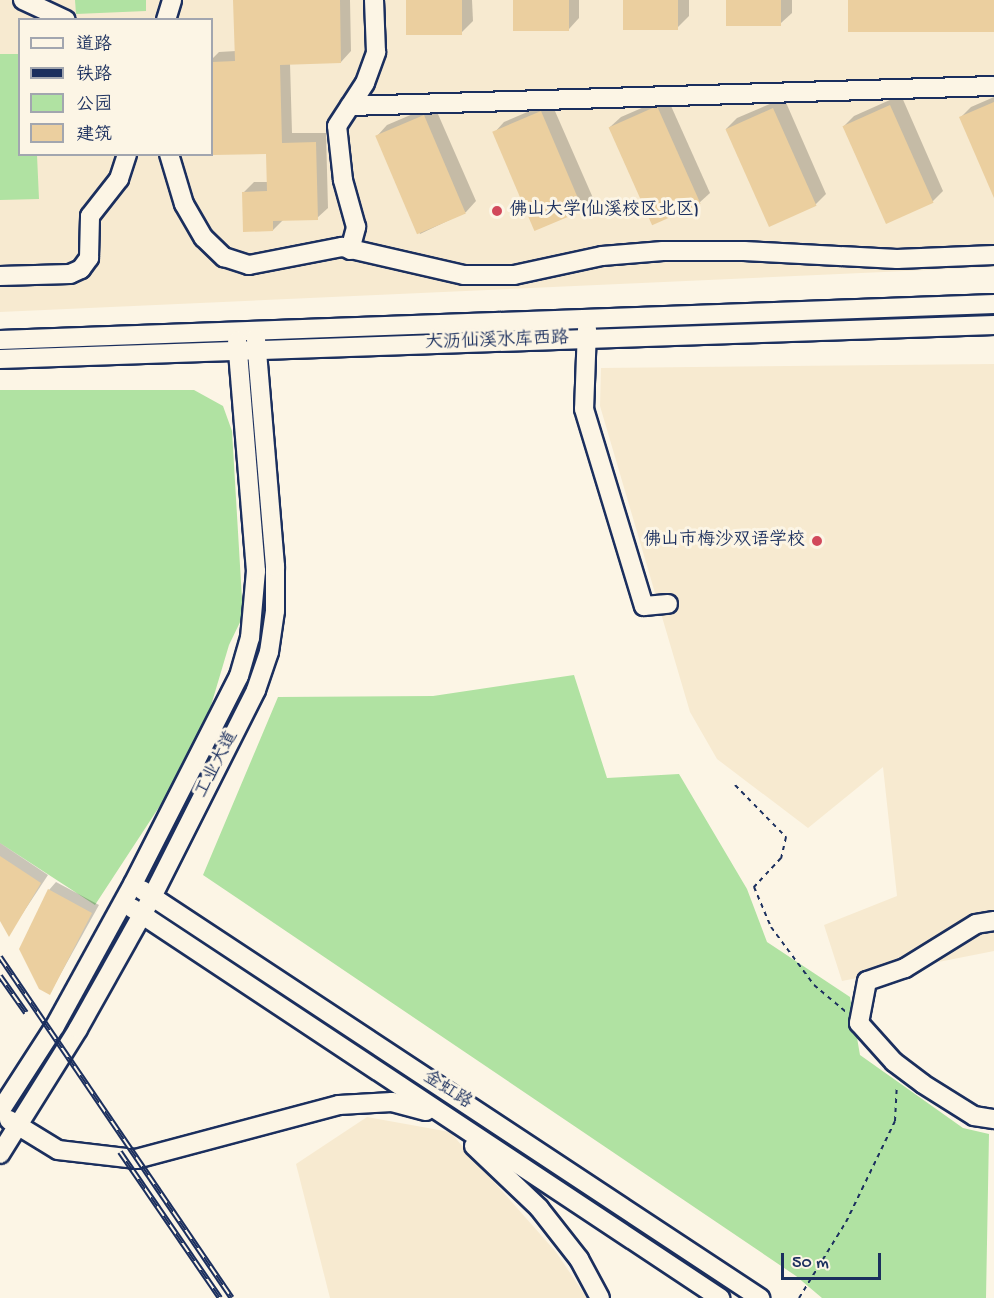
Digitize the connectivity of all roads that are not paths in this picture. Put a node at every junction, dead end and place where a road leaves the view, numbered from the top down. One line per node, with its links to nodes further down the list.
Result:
1 (23, 0): 4 (street)
2 (172, 0): 5 (street)
3 (375, 0): 7 (street)
4 (62, 18)
5 (167, 18)
6 (994, 86): 7 (street)
7 (350, 106): 10 (street)
8 (126, 156): 12 (street)
9 (170, 156): 10 (street)
10 (350, 250): 11 (street)
11 (994, 255)
12 (0, 276)
13 (994, 304): 14 (street)
14 (588, 318): 17 (street); 18 (street)
15 (994, 325): 18 (street, 大沥仙溪水库西路)
16 (236, 331): 17 (street); 19 (street); 20 (street, 工业大道)
17 (255, 331): 21 (street, 工业大道)
18 (587, 339): 21 (street, 大沥仙溪水库西路); 23 (street)
19 (0, 340)
20 (238, 350): 21 (street, 大沥仙溪水库西路); 22 (street, 大沥仙溪水库西路); 24 (street, 工业大道)
21 (257, 350): 25 (street, 工业大道)
22 (0, 359)
23 (668, 604)
24 (133, 884): 25 (street, 金虹路); 26 (street, 工业大道)
25 (152, 897): 27 (street, 工业大道); 36 (street, 金虹路)
26 (123, 903): 27 (street, 金虹路); 29 (street, 工业大道)
27 (141, 914): 32 (street, 工业大道); 35 (street, 金虹路)
28 (994, 921): 31 (street)
29 (7, 1086): 30 (street)
30 (0, 1113): 32 (street)
31 (994, 1119)
32 (19, 1127): 33 (street, 工业大道); 34 (street)
33 (0, 1154)
34 (600, 1298)
35 (720, 1298)
36 (760, 1298)

